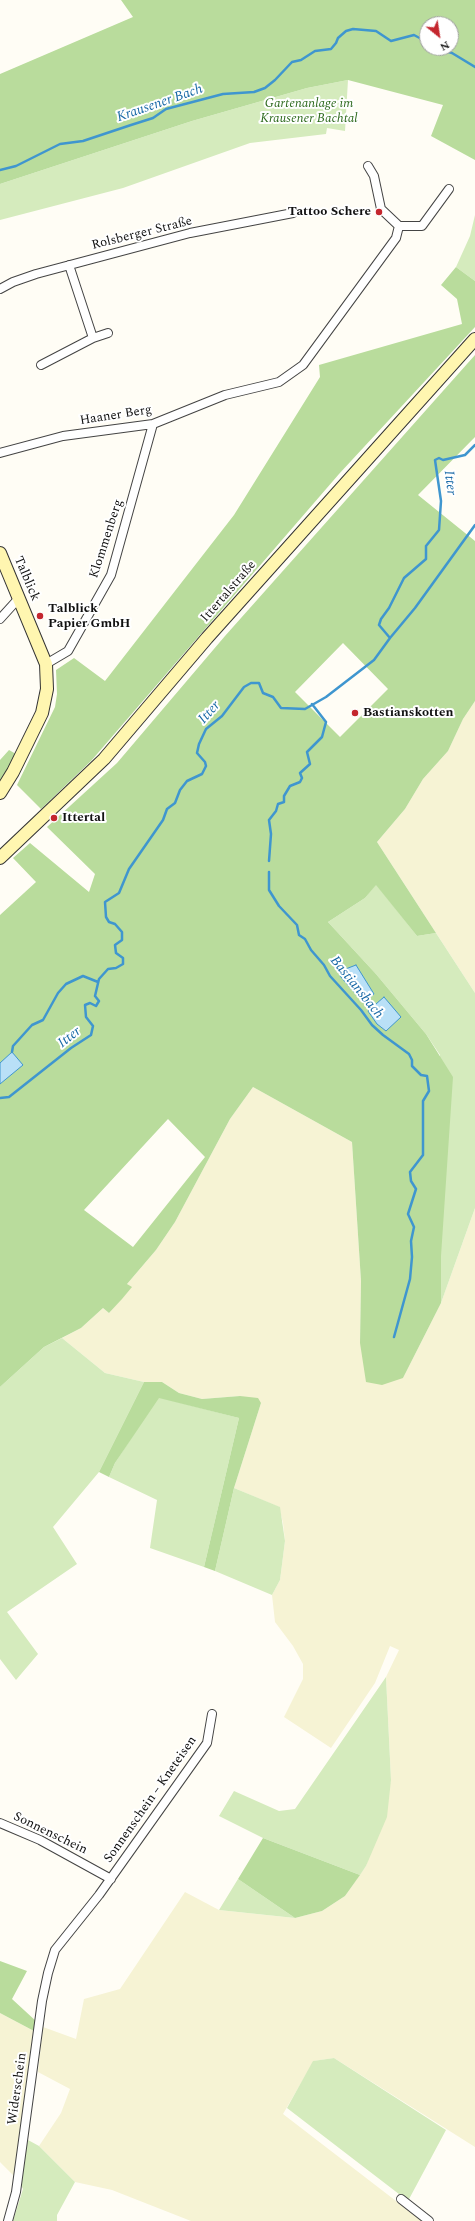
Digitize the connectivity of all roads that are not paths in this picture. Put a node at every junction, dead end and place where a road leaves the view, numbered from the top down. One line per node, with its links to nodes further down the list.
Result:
1 (368, 166): 4 (street)
2 (449, 189): 4 (street)
3 (293, 213): 5 (street, Rolsberger Straße)
4 (399, 226): 11 (street, Haaner Berg)
5 (69, 265): 6 (street, Rolsberger Straße); 8 (street)
6 (0, 289)
7 (108, 333): 8 (street)
8 (94, 338): 10 (street)
9 (475, 338): 18 (main road, Ittertalstraße)
10 (41, 365)
11 (153, 424): 12 (street, Haaner Berg); 16 (street, Klommenberg)
12 (0, 453)
13 (0, 553): 14 (main road, Talblick)
14 (19, 598): 15 (street); 16 (main road, Talblick)
15 (0, 619)
16 (46, 664): 17 (main road, Talblick)
17 (0, 793)
18 (0, 858)
19 (212, 1714): 21 (street, Sonnenschein – Kneteisen)
20 (0, 1823): 21 (street, Sonnenschein)
21 (111, 1879): 22 (street, Sonnenschein – Kneteisen)
22 (38, 2032): 24 (street, Widerschein)
23 (401, 2199): 25 (street)
24 (8, 2221)
25 (429, 2221)

